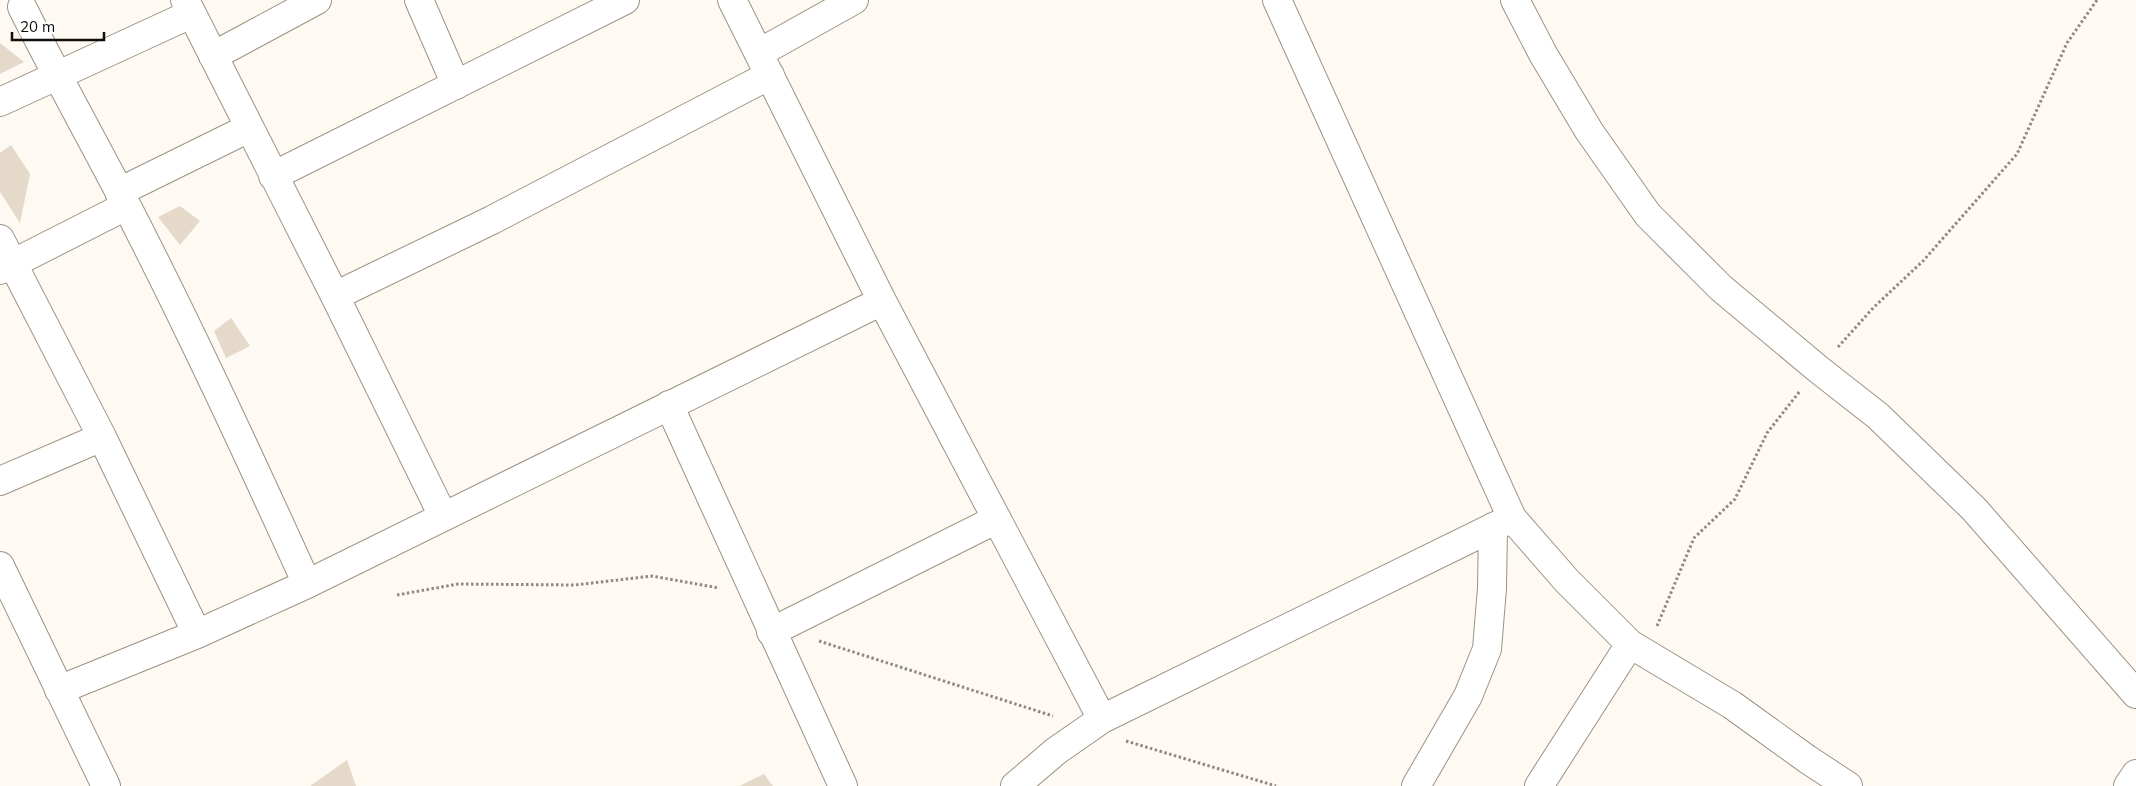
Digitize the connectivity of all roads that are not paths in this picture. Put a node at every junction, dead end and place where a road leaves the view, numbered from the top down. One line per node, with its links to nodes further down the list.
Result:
1 (317, 0): 10 (street)
2 (419, 0): 13 (street)
3 (625, 0): 13 (street)
4 (732, 0): 11 (street)
5 (854, 0): 11 (street)
6 (1277, 0): 27 (street)
7 (1515, 0): 34 (street)
8 (22, 7): 12 (street)
9 (188, 7): 10 (street); 12 (street)
10 (213, 56): 15 (street)
11 (765, 64): 20 (street); 21 (street)
12 (56, 75): 14 (street); 17 (street)
13 (456, 85): 16 (street)
14 (0, 102)
15 (249, 128): 16 (street); 17 (street)
16 (274, 176): 20 (street)
17 (123, 199): 19 (street); 29 (street)
18 (0, 239): 19 (street)
19 (7, 267): 23 (street)
20 (335, 296): 25 (street)
21 (882, 301): 22 (street); 26 (street)
22 (669, 406): 25 (street); 30 (street)
23 (102, 437): 24 (street); 31 (street)
24 (0, 481)
25 (443, 516): 29 (street)
26 (997, 519): 30 (street); 35 (street)
27 (1503, 522): 32 (street); 35 (street); 40 (street)
28 (0, 566): 33 (street)
29 (307, 584): 31 (street)
30 (771, 632): 38 (street)
31 (197, 634): 33 (street)
32 (1638, 649): 41 (street); 42 (street)
33 (59, 690): 37 (street)
34 (2136, 694)
35 (1110, 729): 39 (street)
36 (2136, 774): 43 (street)
37 (106, 786)
38 (844, 786)
39 (1015, 786)
40 (1416, 786)
41 (1539, 786)
42 (1848, 786)
43 (2128, 786)

